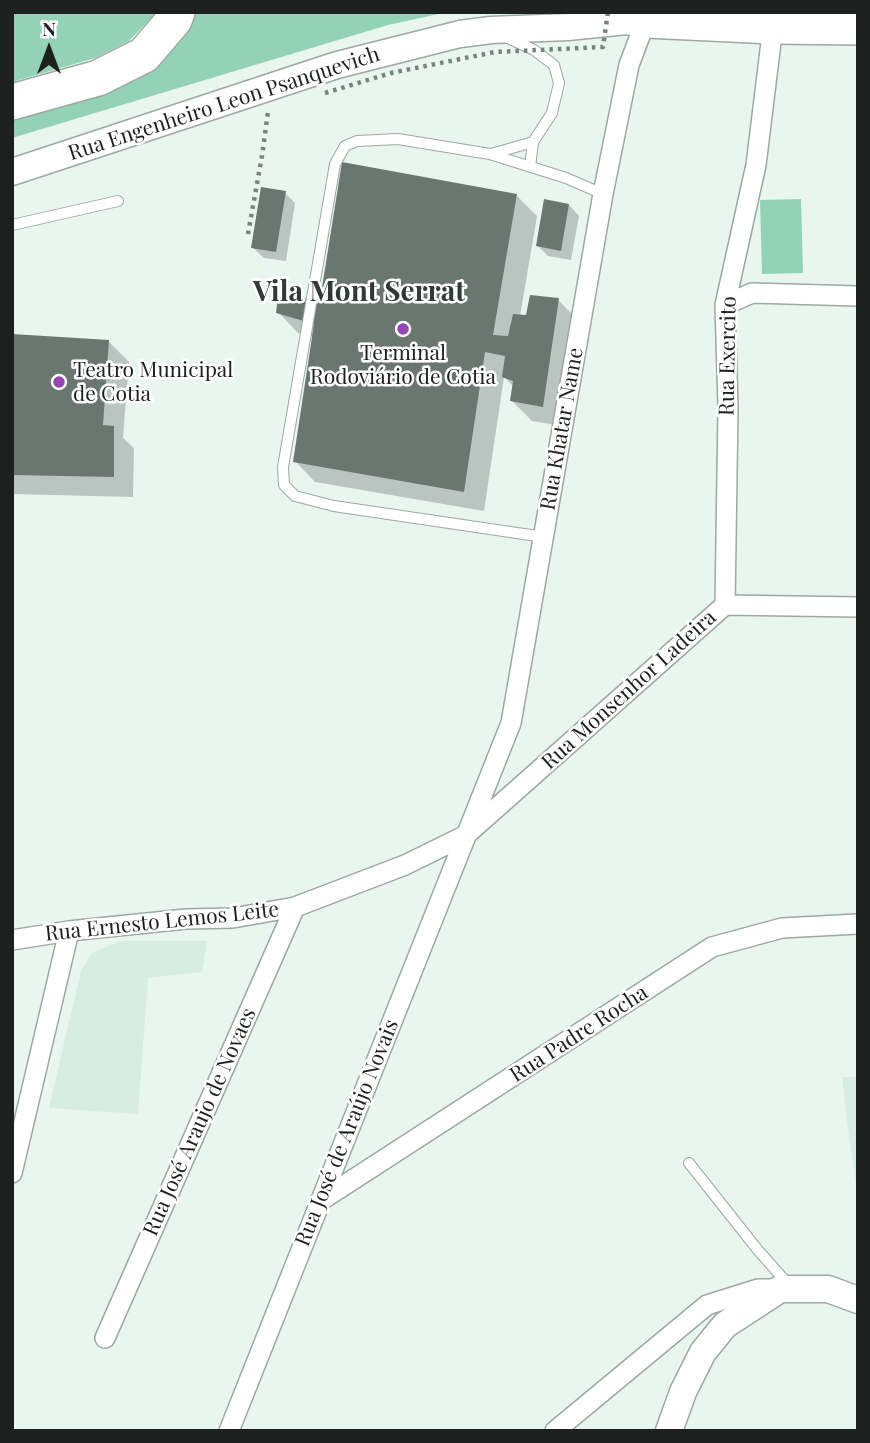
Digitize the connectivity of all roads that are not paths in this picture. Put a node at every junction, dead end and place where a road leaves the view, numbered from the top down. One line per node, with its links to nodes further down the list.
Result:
1 (177, 12): 7 (highway)
2 (602, 12): 3 (highway)
3 (646, 20): 4 (highway); 6 (main road, Rua Engenheiro Leon Psanquevich); 12 (street, Rua Khatar Name)
4 (773, 26): 5 (highway); 16 (street, Rua Exercito)
5 (858, 27)
6 (491, 30): 8 (lane); 11 (main road, Rua Engenheiro Leon Psanquevich)
7 (12, 102)
8 (533, 142): 9 (lane); 10 (lane)
9 (490, 155): 10 (lane); 17 (lane)
10 (530, 167): 12 (lane)
11 (12, 172)
12 (603, 194): 17 (street, Rua Khatar Name)
13 (118, 201): 14 (lane)
14 (12, 225)
15 (858, 296): 16 (street)
16 (725, 304): 18 (street, Rua Exercito)
17 (544, 537): 20 (street, Rua Khatar Name)
18 (724, 605): 19 (street, Rua Monsenhor Ladeira); 20 (street, Rua Monsenhor Ladeira)
19 (858, 607)
20 (466, 835): 21 (street, Rua Ernesto Lemos Leite); 27 (street, Rua José de Araújo Novais)
21 (295, 907): 23 (street, Rua Ernesto Lemos Leite); 30 (street, Rua José Araujo de Novaes)
22 (858, 924): 27 (street, Rua Padre Rocha)
23 (69, 931): 24 (street, Rua Ernesto Lemos Leite); 26 (street)
24 (12, 940)
25 (689, 1163): 28 (lane)
26 (12, 1173)
27 (320, 1201): 31 (street, Rua José de Araújo Novais)
28 (786, 1289): 29 (main road); 32 (street); 33 (main road)
29 (858, 1300)
30 (105, 1338)
31 (229, 1431)
32 (555, 1431)
33 (669, 1431)

